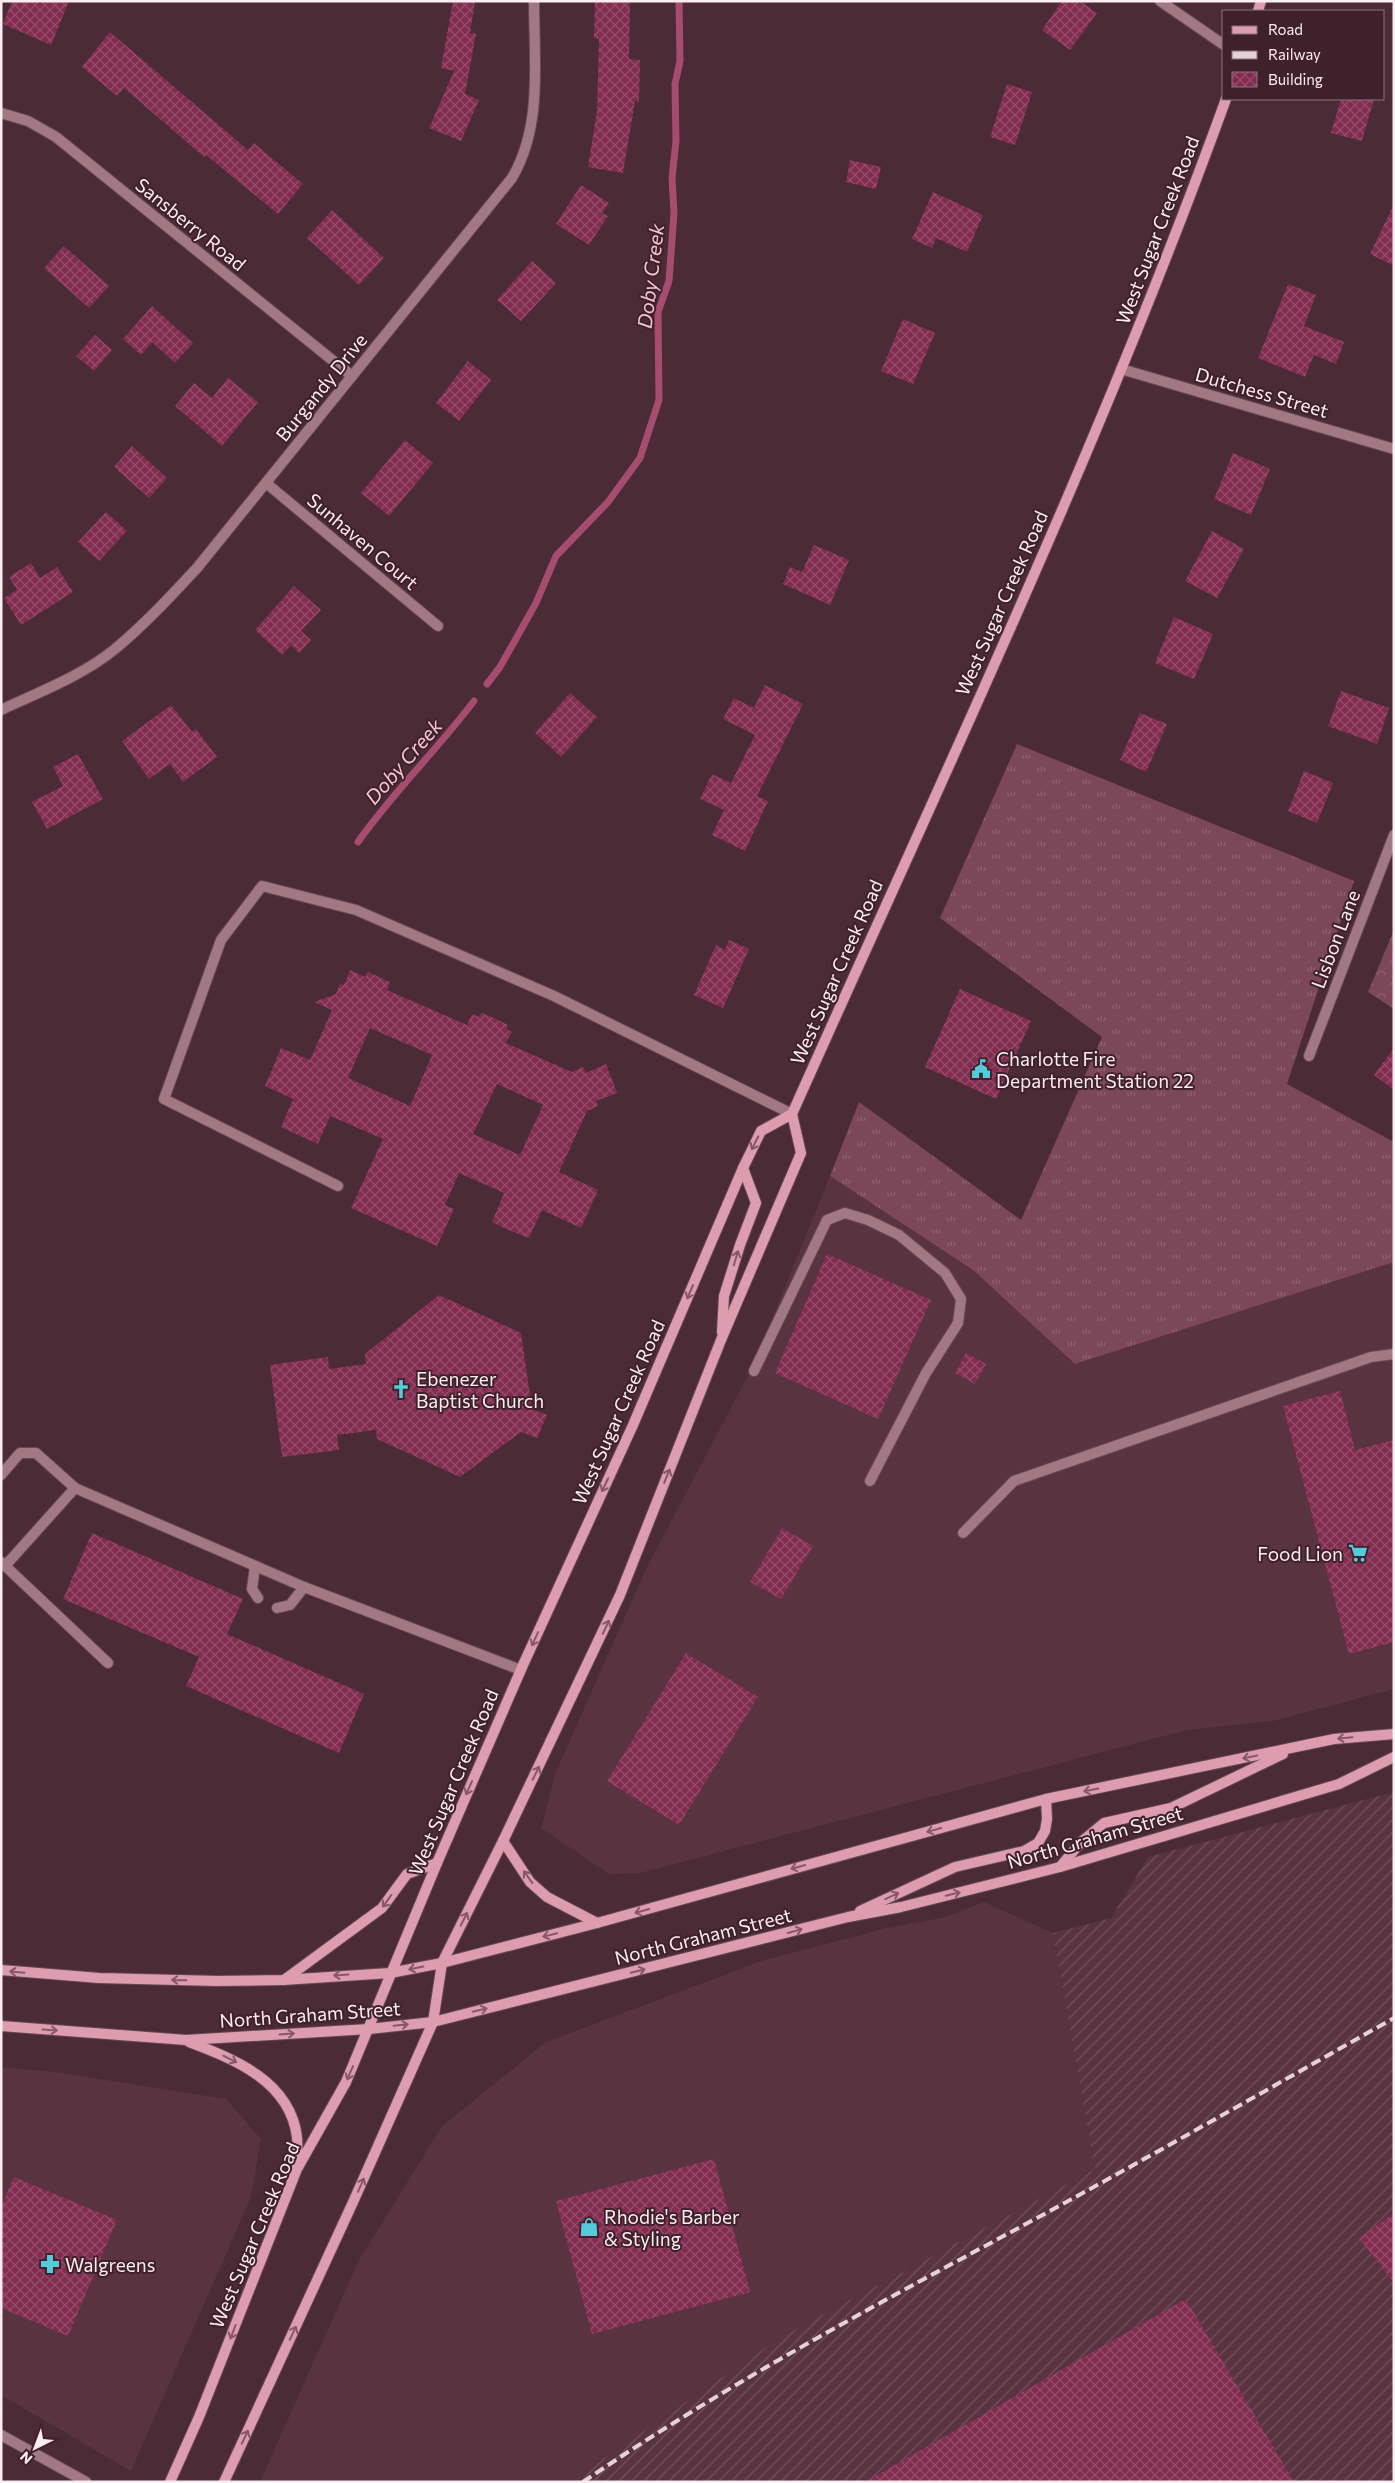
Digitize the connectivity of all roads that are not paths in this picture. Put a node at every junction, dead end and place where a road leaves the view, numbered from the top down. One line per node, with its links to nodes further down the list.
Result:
1 (534, 1): 7 (street, Burgandy Drive)
2 (1160, 1): 3 (street)
3 (1222, 44)
4 (1226, 100): 6 (main road, West Sugar Creek Road)
5 (1, 113): 7 (street, Sansberry Road)
6 (1121, 369): 8 (street, Dutchess Street); 14 (main road, West Sugar Creek Road)
7 (352, 376): 9 (street, Burgandy Drive)
8 (1394, 449)
9 (266, 483): 10 (street, Sunhaven Court); 11 (street, Burgandy Drive)
10 (438, 626)
11 (1, 710)
12 (1394, 835): 13 (street, Lisbon Lane)
13 (1309, 1056)
14 (792, 1114): 15 (main road, West Sugar Creek Road, one-way to 15); 16 (street); 17 (main road)
15 (743, 1168): 17 (main road, one-way to 15); 30 (main road, West Sugar Creek Road, one-way to 30)
16 (338, 1186)
17 (721, 1340): 35 (main road, one-way to 17)
18 (1394, 1354): 23 (street)
19 (754, 1371): 21 (street)
20 (1, 1475): 22 (street)
21 (870, 1481)
22 (75, 1488): 24 (street); 25 (street)
23 (963, 1533)
24 (3, 1564): 29 (street)
25 (255, 1566): 26 (street); 27 (street)
26 (304, 1587): 28 (street); 30 (street)
27 (258, 1598)
28 (277, 1608)
29 (108, 1663)
30 (521, 1670): 36 (main road, West Sugar Creek Road, one-way to 36)
31 (1394, 1734): 32 (main road, North Graham Street, one-way to 32)
32 (1298, 1747): 34 (main road, North Graham Street, one-way to 34); 37 (main road)
33 (1394, 1757): 37 (main road, North Graham Street)
34 (1046, 1799): 38 (main road, one-way to 34); 39 (main road, North Graham Street, one-way to 39)
35 (503, 1841): 39 (main road, one-way to 35); 40 (main road, one-way to 35)
36 (437, 1863): 42 (main road, West Sugar Creek Road); 43 (main road, one-way to 43)
37 (1060, 1867): 38 (main road, North Graham Street, one-way to 37)
38 (848, 1917): 44 (main road, North Graham Street, one-way to 38)
39 (597, 1924): 40 (main road, North Graham Street, one-way to 40)
40 (442, 1963): 42 (main road, North Graham Street, one-way to 42); 44 (main road)
41 (1, 1970): 43 (main road, North Graham Street, one-way to 41)
42 (390, 1973): 43 (main road, North Graham Street, one-way to 43); 46 (main road, West Sugar Creek Road)
43 (283, 1980)
44 (433, 2022): 46 (main road, North Graham Street, one-way to 44); 52 (main road, one-way to 44)
45 (1, 2026): 47 (main road, North Graham Street, one-way to 47)
46 (370, 2029): 47 (main road, North Graham Street, one-way to 46); 48 (main road, West Sugar Creek Road, one-way to 48)
47 (186, 2040): 48 (main road, one-way to 48)
48 (297, 2169): 51 (main road, West Sugar Creek Road, one-way to 51)
49 (1, 2435): 50 (street)
50 (86, 2482)
51 (170, 2482)
52 (224, 2482)

